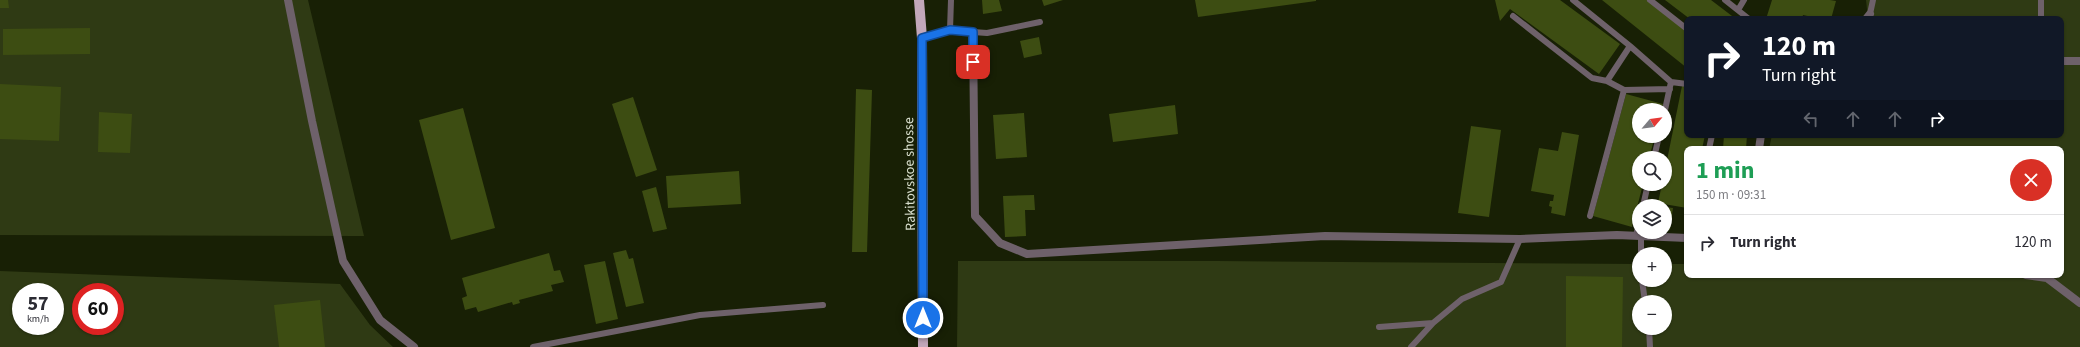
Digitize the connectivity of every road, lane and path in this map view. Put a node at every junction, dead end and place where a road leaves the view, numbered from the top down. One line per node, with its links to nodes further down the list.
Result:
1 (288, 0): 40 (street)
2 (919, 0): 19 (main road, Rakitovskoe shosse)
3 (951, 0): 17 (lane)
4 (1573, 0): 20 (lane)
5 (1650, 0): 16 (lane)
6 (1725, 0): 10 (lane)
7 (1744, 0): 10 (lane)
8 (1873, 0): 13 (lane)
9 (2041, 0): 14 (lane)
10 (1738, 10): 12 (lane)
11 (1513, 16): 23 (lane)
12 (1745, 16)
13 (1869, 16)
14 (2041, 16)
15 (1040, 22): 18 (lane)
16 (1684, 27)
17 (950, 30): 18 (street); 19 (street)
18 (973, 32): 33 (street)
19 (922, 38): 42 (main road, Rakitovskoe shosse)
20 (1630, 46): 23 (lane); 24 (lane)
21 (2064, 61): 22 (street)
22 (2080, 61)
23 (1607, 81): 27 (lane)
24 (1671, 82): 25 (lane); 26 (lane)
25 (1684, 84)
26 (1670, 89): 27 (lane); 28 (lane)
27 (1624, 90): 29 (lane)
28 (1667, 103)
29 (1590, 216)
30 (1632, 236): 33 (street)
31 (1672, 237): 32 (street)
32 (1684, 238)
33 (1520, 239): 37 (lane)
34 (2047, 278): 35 (street)
35 (2080, 302)
36 (822, 305): 41 (lane)
37 (1433, 323): 38 (lane); 43 (lane)
38 (1379, 327)
39 (1649, 335): 44 (lane)
40 (414, 347)
41 (533, 347)
42 (923, 347)
43 (1411, 347)
44 (1650, 347)

